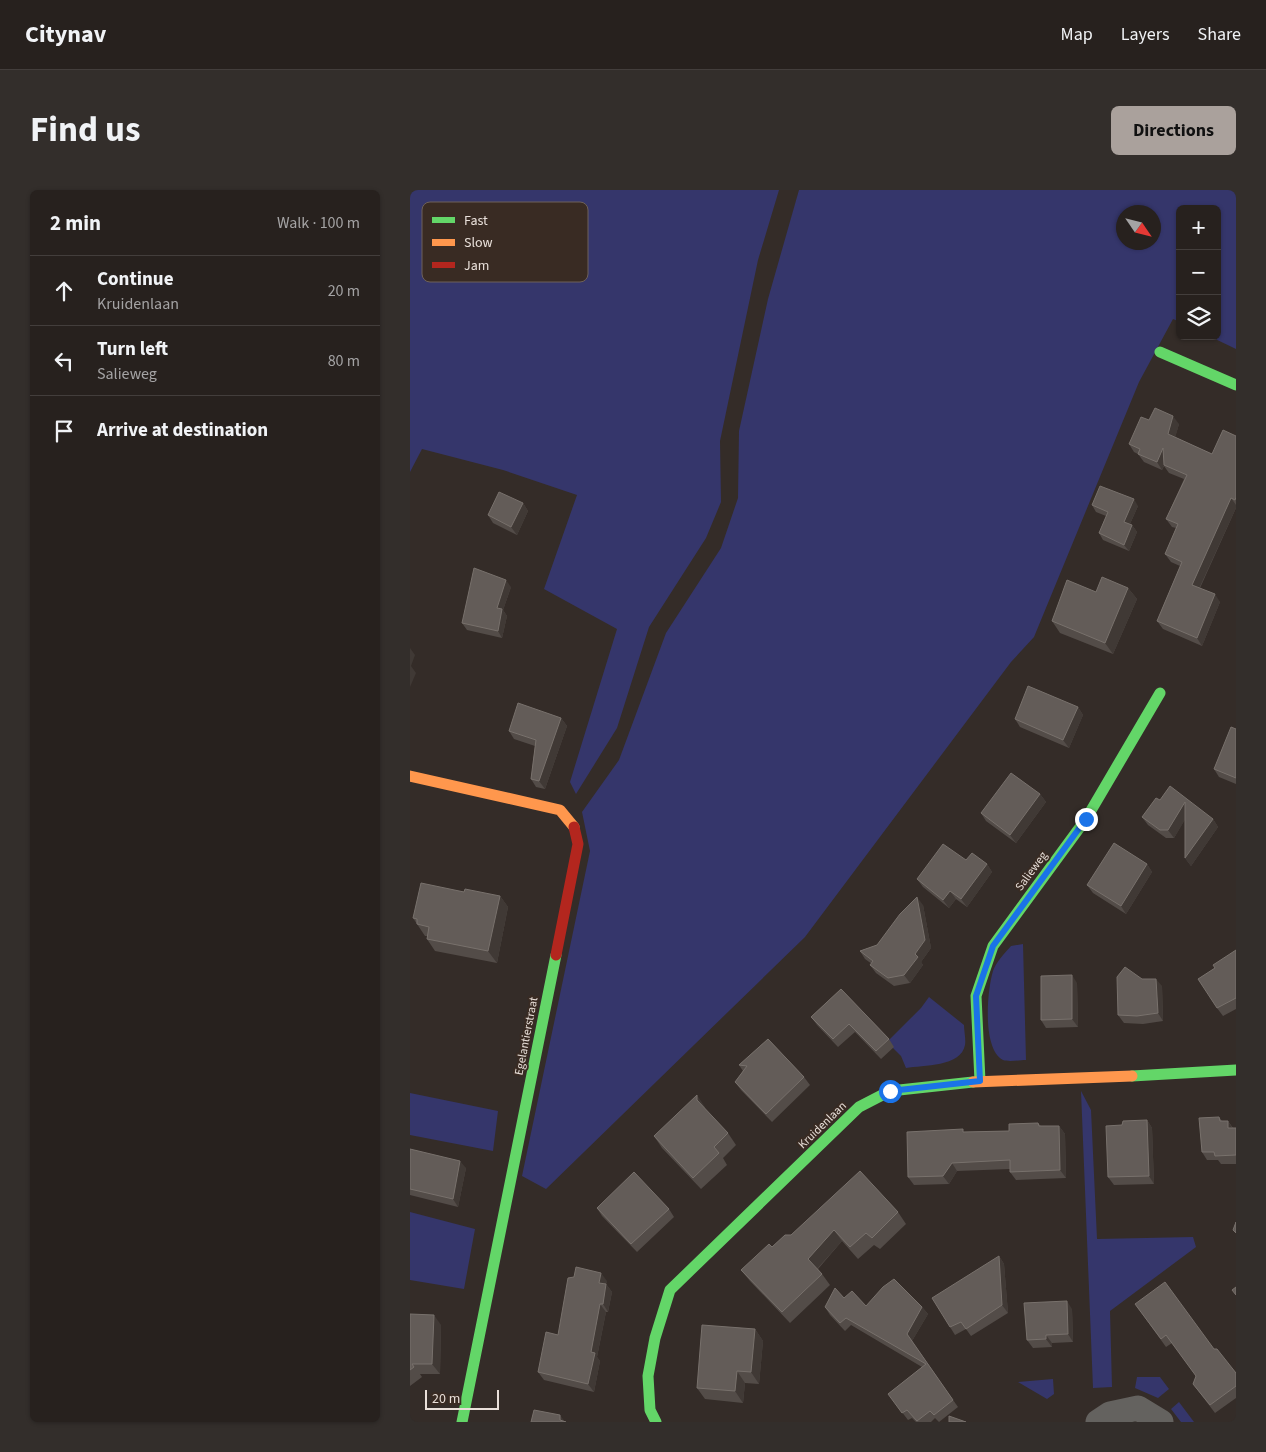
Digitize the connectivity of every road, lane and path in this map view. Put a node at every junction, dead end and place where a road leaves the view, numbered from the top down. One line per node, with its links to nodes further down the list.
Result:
1 (1160, 352): 2 (street)
2 (1236, 385)
3 (1160, 693): 6 (street, Salieweg)
4 (410, 776): 7 (street, Egelantierstraat)
5 (1236, 1070): 6 (street, Kruidenlaan)
6 (980, 1081): 8 (street, Kruidenlaan)
7 (462, 1422)
8 (656, 1422)
9 (1098, 1422): 10 (street)
10 (1161, 1422)

